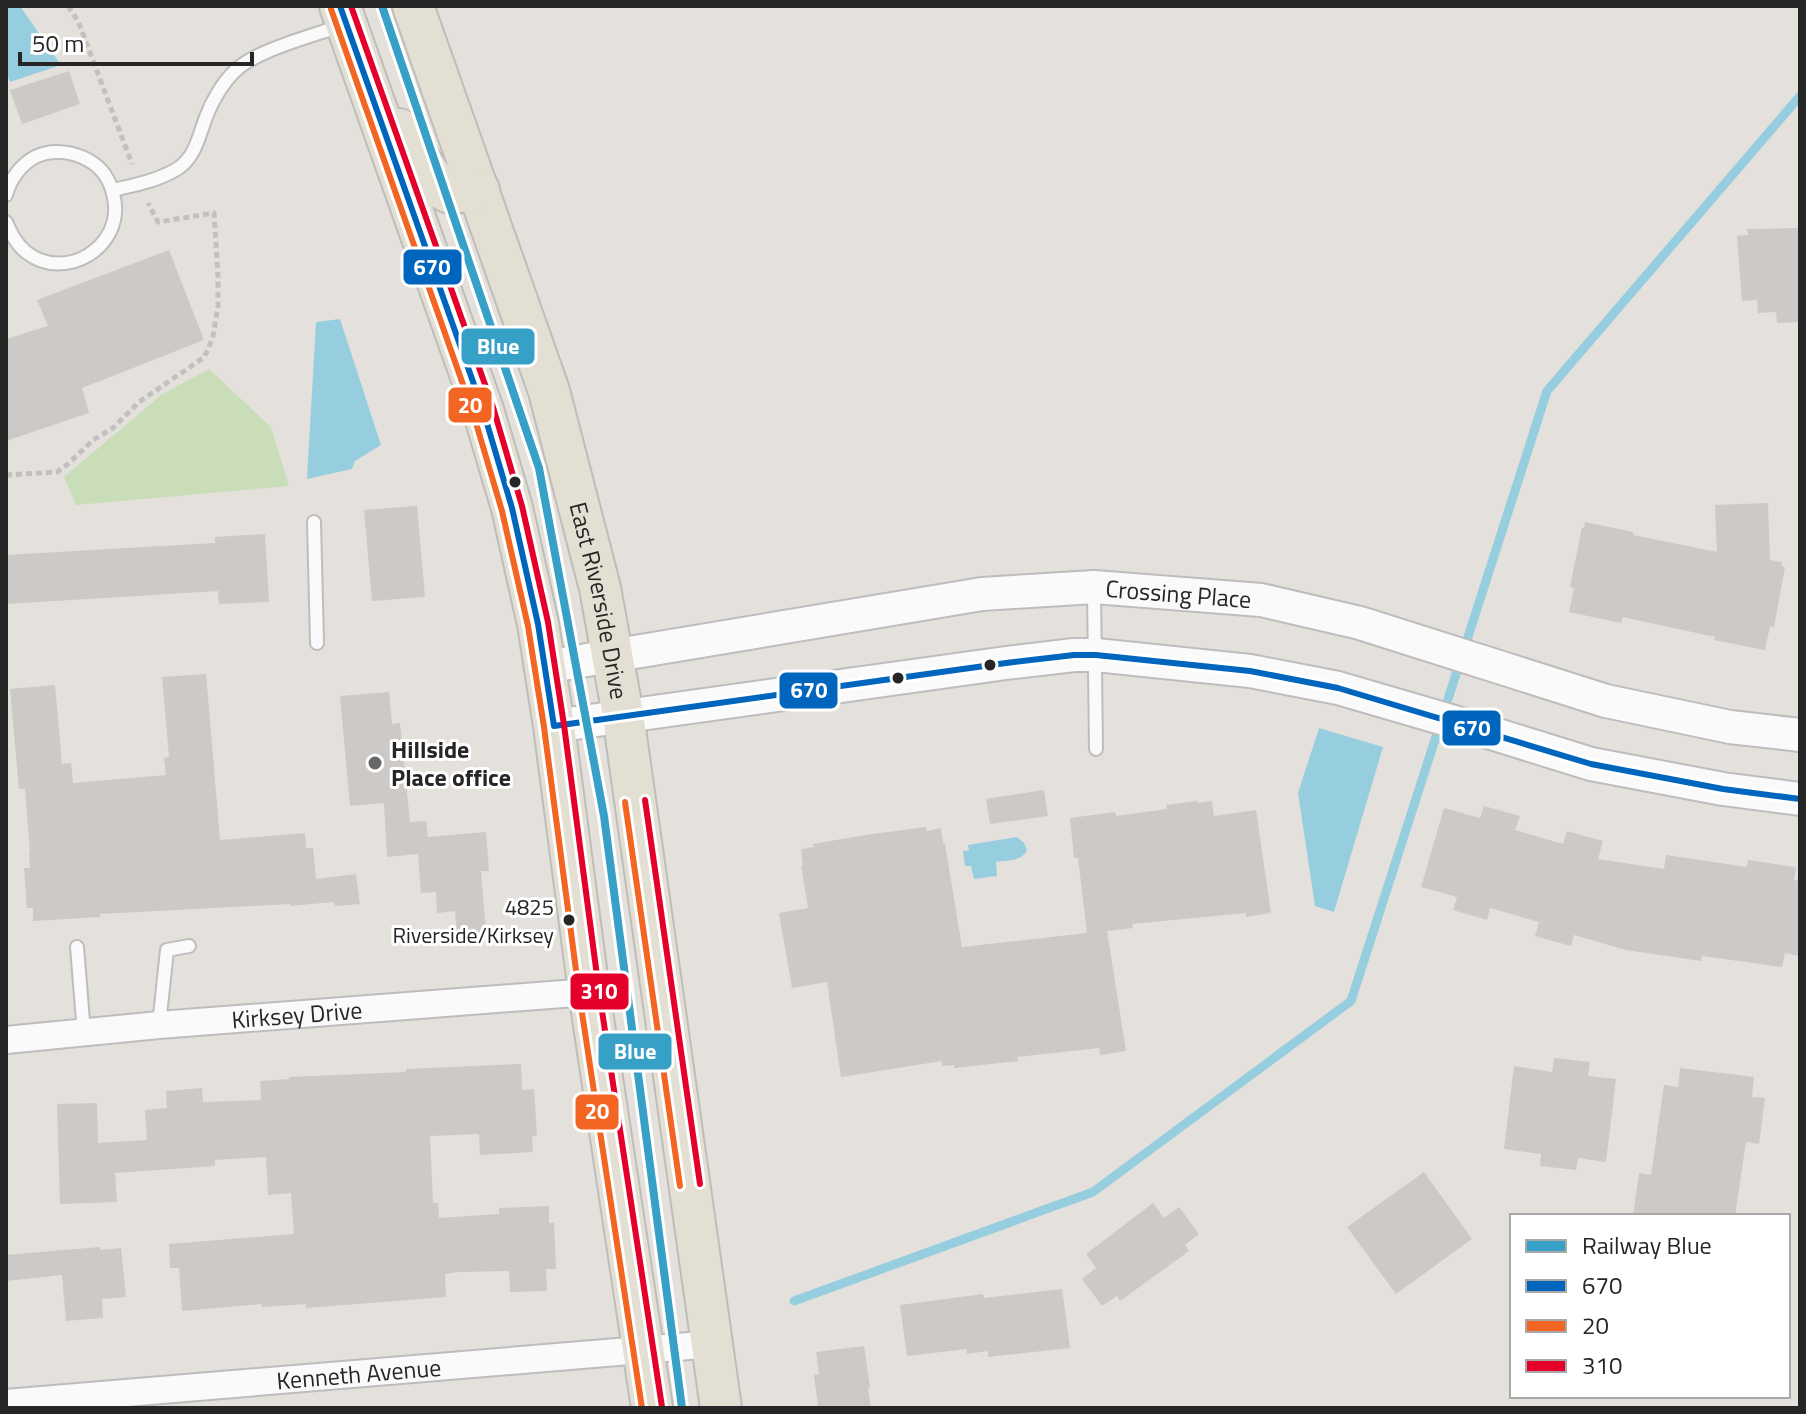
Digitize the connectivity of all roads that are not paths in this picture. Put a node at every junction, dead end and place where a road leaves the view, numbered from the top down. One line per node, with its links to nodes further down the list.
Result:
1 (413, 6): 5 (main road, East Riverside Drive)
2 (343, 15): 3 (main road); 4 (lane)
3 (366, 79): 5 (main road); 13 (main road)
4 (113, 190): 6 (lane); 7 (lane)
5 (479, 190): 11 (main road, East Riverside Drive)
6 (6, 195)
7 (6, 222)
8 (314, 522): 10 (lane)
9 (1094, 587): 11 (street, Crossing Place); 12 (lane); 16 (street, Crossing Place)
10 (317, 643)
11 (613, 655): 13 (street, Crossing Place); 14 (main road, East Riverside Drive)
12 (1096, 655): 14 (street); 17 (lane); 18 (street)
13 (545, 667): 15 (main road)
14 (623, 715): 15 (street); 25 (main road, East Riverside Drive)
15 (554, 726): 21 (main road)
16 (1800, 735)
17 (1096, 749)
18 (1800, 799)
19 (189, 946): 22 (lane)
20 (77, 947): 23 (lane)
21 (589, 992): 22 (street, Kirksey Drive); 26 (main road)
22 (159, 1025): 23 (street, Kirksey Drive)
23 (84, 1033): 24 (street, Kirksey Drive)
24 (6, 1040)
25 (713, 1344): 26 (street, Kenneth Avenue); 29 (main road, East Riverside Drive)
26 (644, 1349): 27 (street, Kenneth Avenue); 28 (main road)
27 (6, 1403)
28 (652, 1408)
29 (721, 1408)

